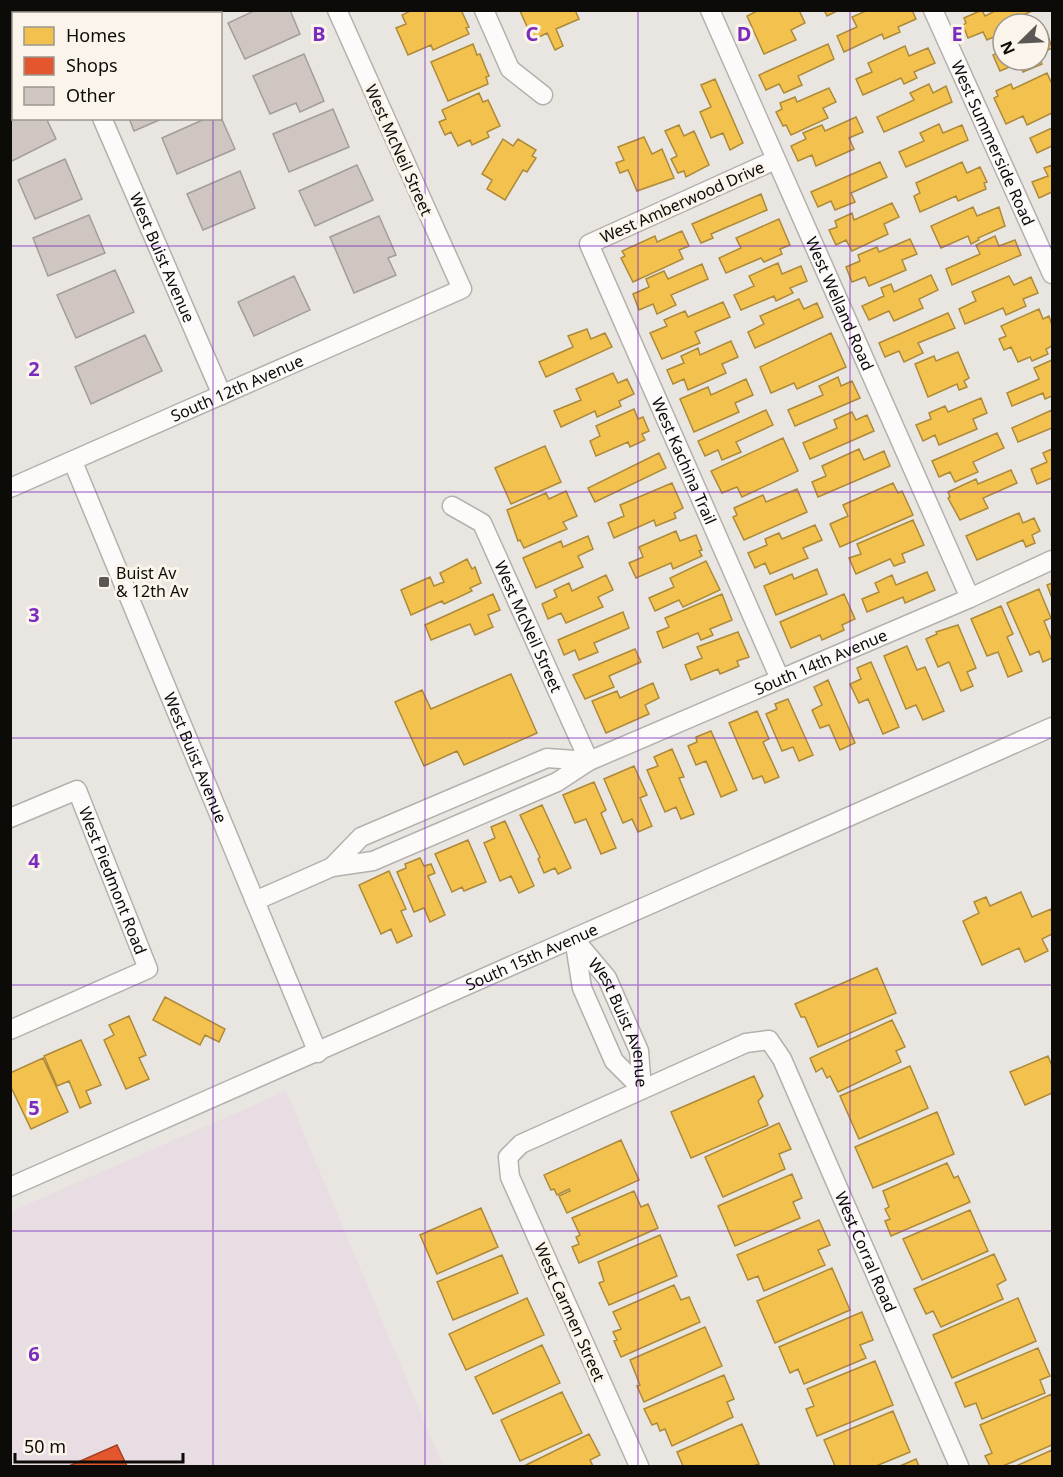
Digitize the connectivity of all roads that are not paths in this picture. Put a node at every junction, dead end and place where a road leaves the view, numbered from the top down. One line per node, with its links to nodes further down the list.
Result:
1 (337, 10): 10 (street, West McNeil Street)
2 (484, 10): 5 (street)
3 (933, 10): 9 (street, West Summerside Road)
4 (712, 11): 7 (street, West Welland Road)
5 (543, 95)
6 (103, 120): 11 (street, West Buist Avenue)
7 (775, 160): 8 (street, West Amberwood Drive); 16 (street, West Welland Road)
8 (589, 244): 17 (street, West Kachina Trail)
9 (1053, 274)
10 (462, 289): 11 (street, South 12th Avenue)
11 (222, 395): 12 (street, South 12th Avenue)
12 (73, 462): 13 (street, South 12th Avenue); 24 (street, West Buist Avenue)
13 (10, 488)
14 (452, 506): 19 (street, West McNeil Street)
15 (1053, 560): 16 (street, South 14th Avenue)
16 (970, 598): 17 (street, South 14th Avenue)
17 (780, 679): 19 (street, South 14th Avenue)
18 (1053, 727): 25 (street, South 15th Avenue)
19 (589, 761): 21 (street, South 14th Avenue); 22 (street, South 14th Avenue)
20 (10, 818): 28 (street, West Piedmont Road)
21 (391, 825): 22 (street); 23 (street, South 14th Avenue)
22 (401, 848): 23 (street, South 14th Avenue)
23 (332, 867): 24 (street, South 14th Avenue)
24 (255, 901): 29 (street, West Buist Avenue)
25 (574, 938): 26 (street, West Buist Avenue); 27 (street, West Buist Avenue); 29 (street, South 15th Avenue)
26 (624, 1017): 27 (street); 30 (street, West Buist Avenue)
27 (600, 1028): 30 (street, West Buist Avenue)
28 (10, 1030)
29 (318, 1053): 31 (street, South 15th Avenue)
30 (642, 1089): 32 (street, West Carmen Street); 33 (street, West Corral Road)
31 (10, 1187)
32 (639, 1467)
33 (959, 1467)

